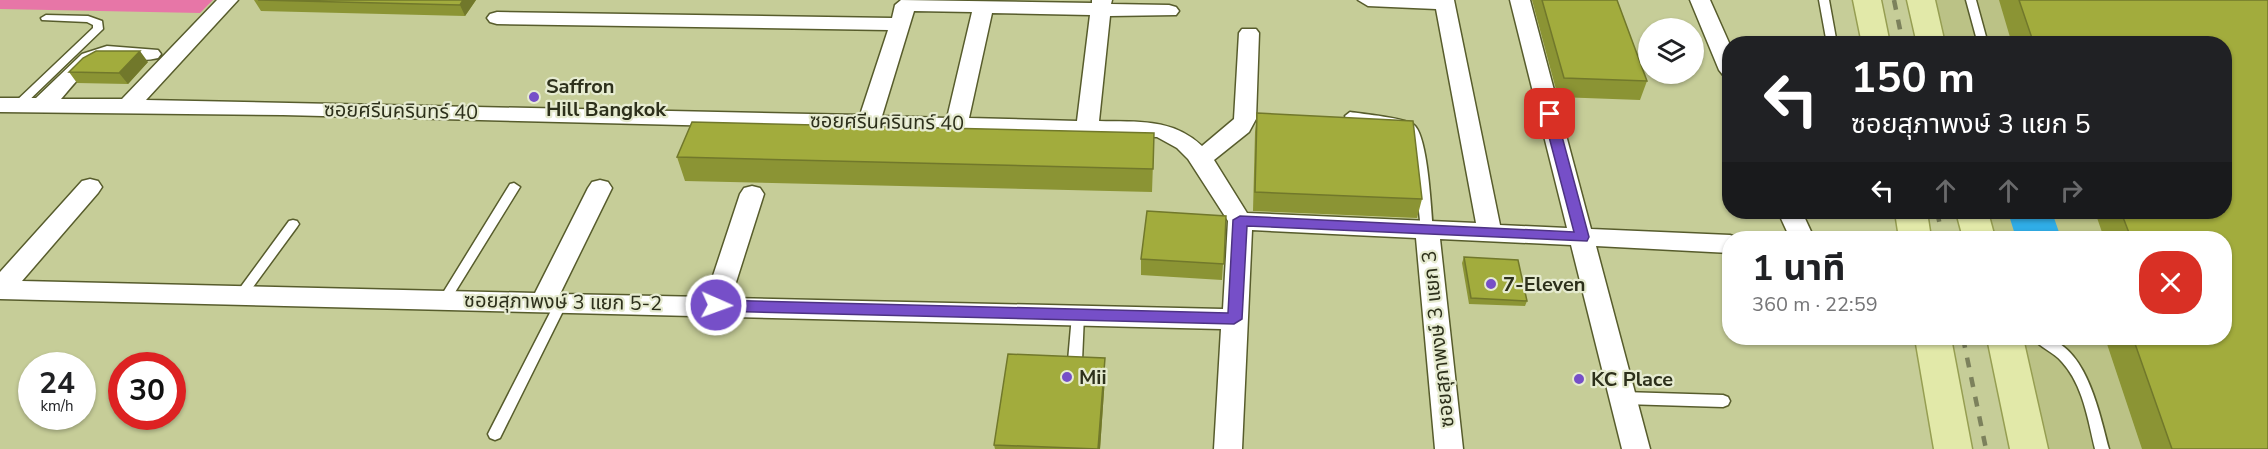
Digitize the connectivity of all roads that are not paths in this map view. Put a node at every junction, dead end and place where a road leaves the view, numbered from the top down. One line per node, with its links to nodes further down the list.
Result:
1 (228, 0): 24 (street)
2 (1368, 0): 9 (street)
3 (1520, 0): 38 (street)
4 (1700, 0): 21 (street)
5 (1824, 0): 17 (lane)
6 (1867, 0): 18 (main road)
7 (1921, 0): 19 (main road)
8 (1971, 0): 20 (lane)
9 (1444, 2): 37 (street)
10 (1101, 5): 11 (street); 13 (street); 28 (street)
11 (983, 7): 12 (street); 27 (street)
12 (904, 10): 15 (street); 26 (street)
13 (1169, 11)
14 (46, 18): 23 (lane)
15 (497, 18)
16 (1249, 33): 29 (street)
17 (1830, 36)
18 (1874, 36)
19 (1929, 36)
20 (1981, 36)
21 (1722, 51)
22 (151, 54): 23 (street)
23 (20, 105): 24 (street, ซอยศรีนครินทร์ 40)
24 (128, 106): 26 (street, ซอยศรีนครินทร์ 40)
25 (1350, 116): 36 (lane)
26 (869, 122): 27 (street, ซอยศรีนครินทร์ 40)
27 (957, 124): 28 (street, ซอยศรีนครินทร์ 40)
28 (1087, 128): 29 (street, ซอยศรีนครินทร์ 40)
29 (1201, 159): 34 (street, ซอยศรีนครินทร์ 40)
30 (90, 187): 40 (street)
31 (514, 187): 42 (lane)
32 (600, 188): 43 (street)
33 (752, 194): 44 (street)
34 (1240, 220): 36 (street); 46 (street)
35 (293, 224): 41 (lane)
36 (1427, 230): 37 (street); 55 (street, ซอยสุภาพงษ์ 3 แยก 3)
37 (1490, 233): 38 (street)
38 (1582, 237): 39 (street); 51 (street)
39 (1722, 244)
40 (0, 289): 41 (street, ซอยสุภาพงษ์ 3 แยก 5-2)
41 (241, 295): 42 (street, ซอยสุภาพงษ์ 3 แยก 5-2)
42 (446, 299): 43 (street, ซอยสุภาพงษ์ 3 แยก 5-2)
43 (553, 301): 44 (street, ซอยสุภาพงษ์ 3 แยก 5-2); 53 (lane)
44 (716, 305): 45 (street, ซอยสุภาพงษ์ 3 แยก 5-2)
45 (1078, 315): 46 (street, ซอยสุภาพงษ์ 3 แยก 5-2); 50 (lane)
46 (1234, 319): 54 (street)
47 (1934, 345): 57 (main road)
48 (2007, 345): 58 (main road)
49 (2052, 345): 59 (lane)
50 (1075, 361)
51 (1623, 398): 52 (lane); 56 (street)
52 (1723, 401)
53 (495, 434)
54 (1228, 449)
55 (1449, 449)
56 (1636, 449)
57 (1953, 449)
58 (2029, 449)
59 (2103, 449)

